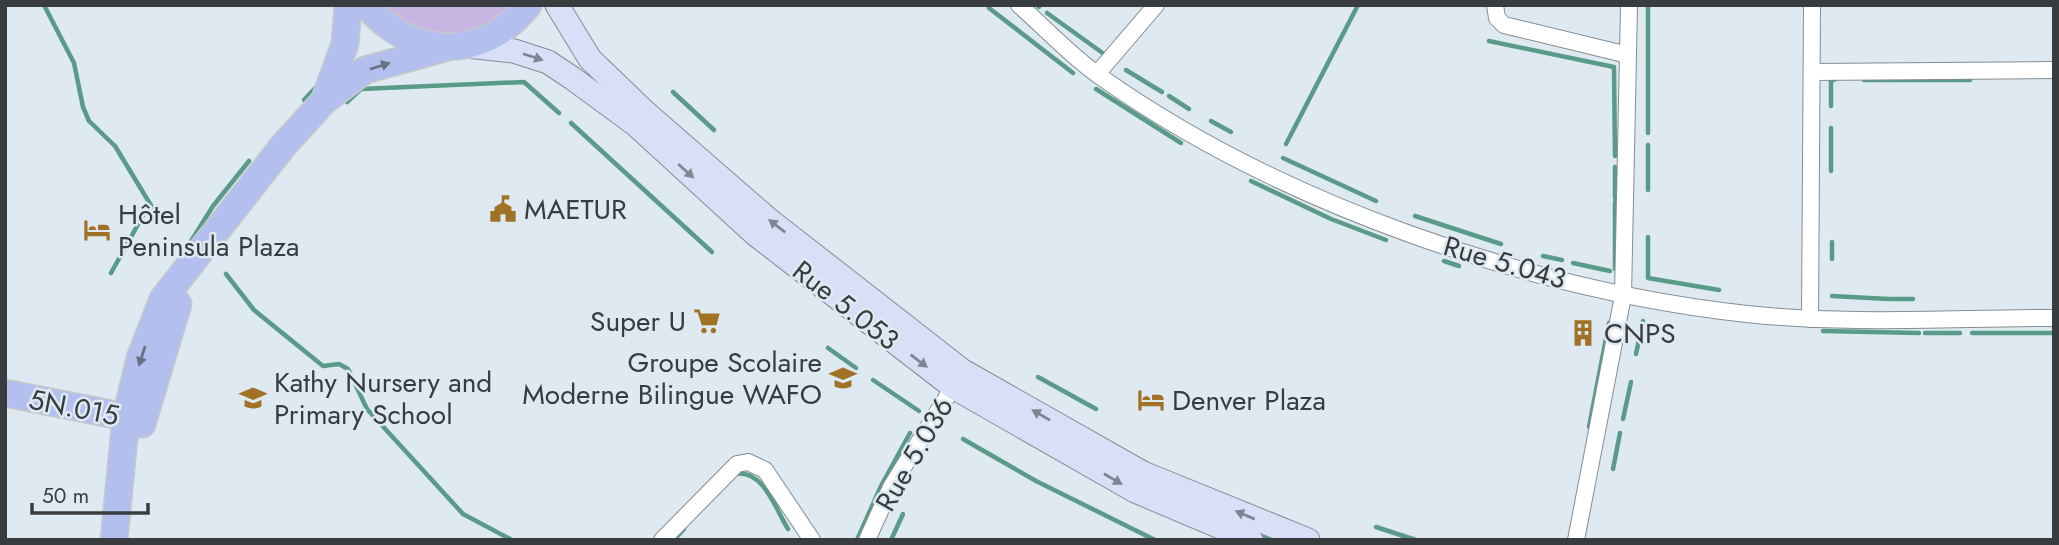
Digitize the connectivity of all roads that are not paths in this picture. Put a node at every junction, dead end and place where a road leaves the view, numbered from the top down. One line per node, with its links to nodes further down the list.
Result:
1 (348, 5): 15 (main road)
2 (366, 5): 10 (main road)
3 (528, 5): 10 (main road)
4 (557, 5): 19 (main road, Rue 5.053, one-way to 4)
5 (1019, 5): 14 (street, Rue 5.043)
6 (1156, 5): 14 (street)
7 (1495, 5): 11 (street)
8 (1629, 5): 11 (street)
9 (1812, 5): 13 (street)
10 (456, 47): 15 (main road, one-way to 10); 19 (main road, Rue 5.053, one-way to 19)
11 (1628, 55): 16 (street)
12 (2054, 69): 13 (street)
13 (1811, 72): 18 (street)
14 (1097, 74): 16 (street, Rue 5.043)
15 (324, 101): 21 (main road)
16 (1623, 296): 18 (street, Rue 5.043); 30 (street)
17 (2054, 318): 18 (street, Rue 5.043)
18 (1810, 319)
19 (958, 379): 22 (main road, Rue 5.053, one-way to 22); 27 (street, Rue 5.036); 29 (main road, Rue 5.053, one-way to 19)
20 (5, 393): 21 (main road, 5N.015)
21 (134, 418): 23 (main road); 24 (main road)
22 (1218, 534): 28 (main road, Rue 5.053)
23 (114, 540)
24 (132, 540)
25 (662, 540): 26 (street)
26 (812, 540)
27 (867, 540)
28 (1251, 540)
29 (1308, 540)
30 (1576, 540)

